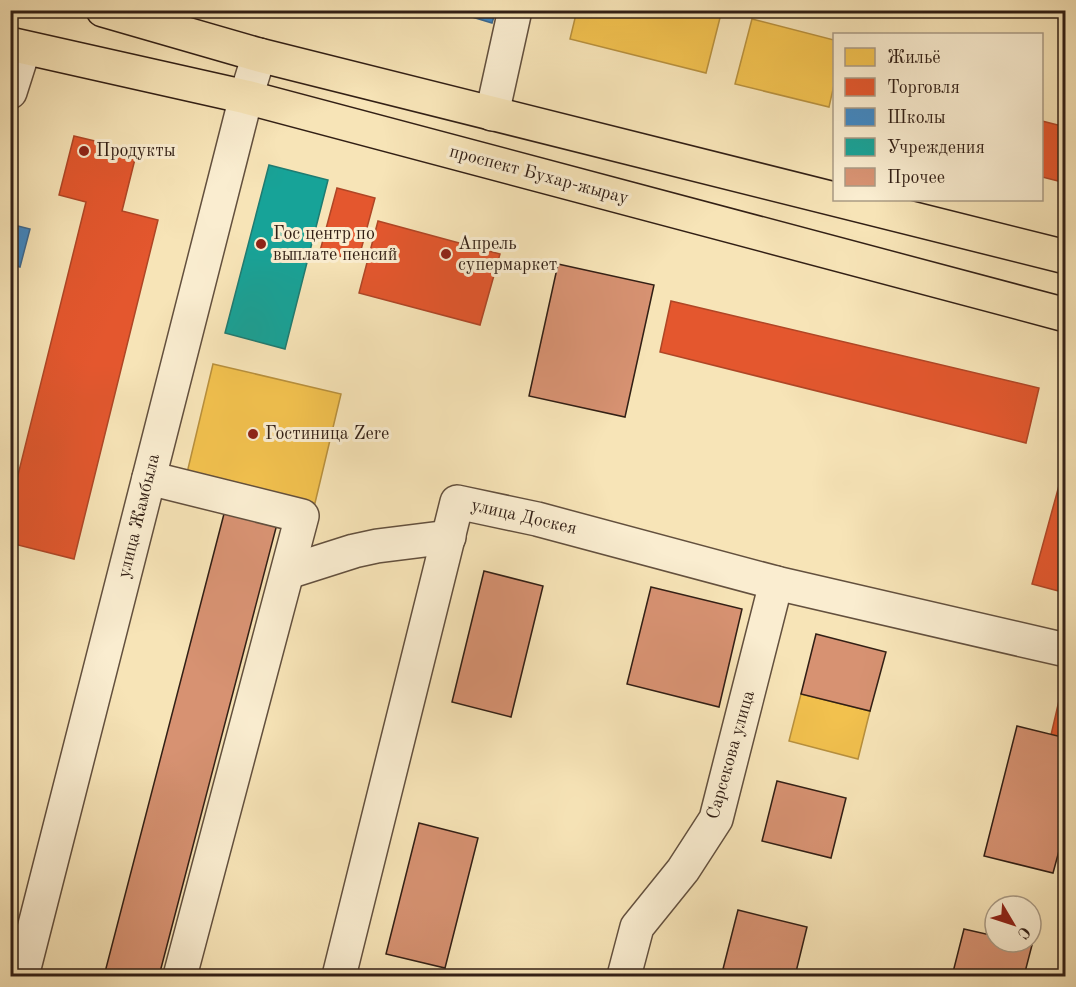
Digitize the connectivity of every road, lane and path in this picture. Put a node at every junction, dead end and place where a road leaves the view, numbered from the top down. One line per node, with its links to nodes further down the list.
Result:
1 (103, 10): 4 (main road)
2 (515, 10): 7 (street)
3 (17, 46): 5 (street); 6 (main road, проспект Бухар-жырау)
4 (259, 55): 6 (street, улица Жамбыла); 7 (main road)
5 (10, 92)
6 (246, 97): 11 (main road, проспект Бухар-жырау); 12 (street, улица Жамбыла)
7 (492, 114): 8 (main road)
8 (833, 200)
9 (838, 201): 10 (main road)
10 (1065, 258)
11 (1065, 315)
12 (149, 478): 14 (street); 17 (street, улица Жамбыла)
13 (448, 537): 14 (street); 15 (street, улица Доскея); 19 (street, улица Доскея)
14 (288, 572): 18 (street)
15 (776, 583): 16 (street, улица Доскея); 20 (street, Сарсекова улица)
16 (1065, 650)
17 (22, 976)
18 (180, 976)
19 (339, 976)
20 (624, 976)

